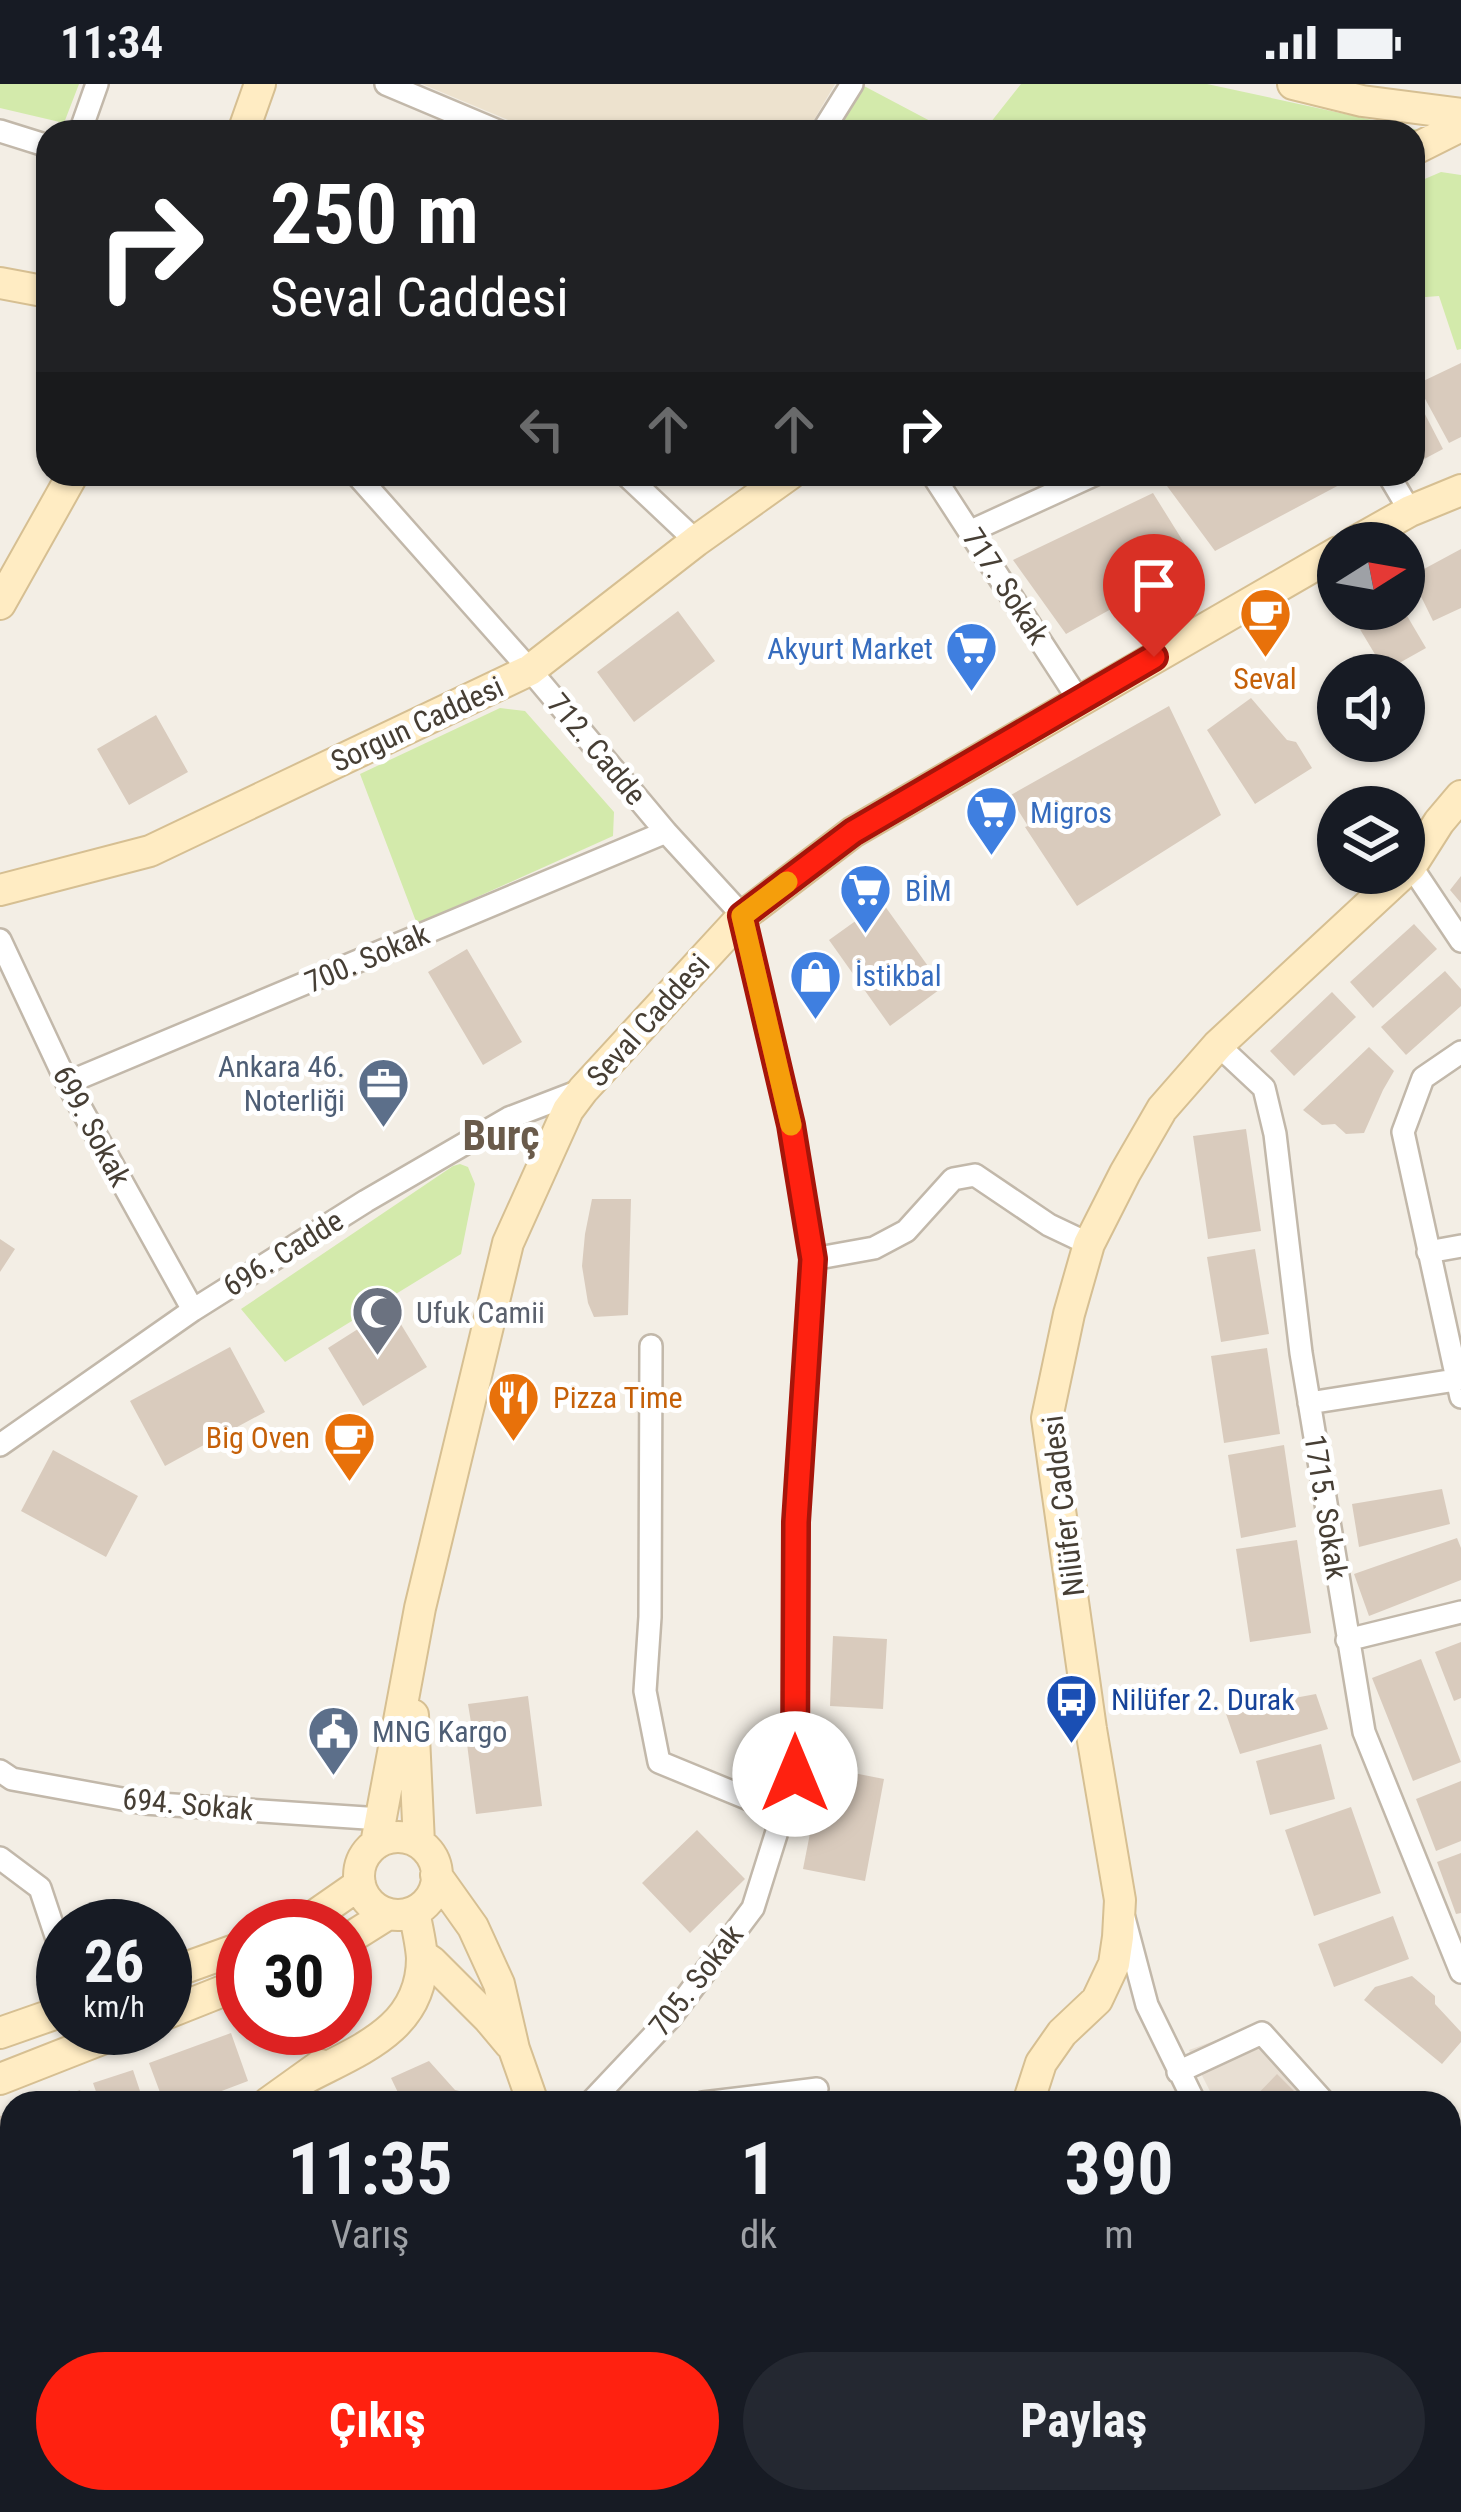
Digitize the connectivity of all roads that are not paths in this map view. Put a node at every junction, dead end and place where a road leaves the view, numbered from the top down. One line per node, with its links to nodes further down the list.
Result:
1 (97, 84): 7 (street)
2 (260, 84): 8 (street)
3 (386, 84): 9 (street)
4 (853, 84): 10 (street)
5 (1294, 84): 6 (street)
6 (1461, 114)
7 (84, 120)
8 (247, 120)
9 (464, 120)
10 (830, 120)
11 (1461, 127): 14 (street)
12 (0, 131): 13 (street)
13 (36, 142)
14 (1425, 144)
15 (0, 283): 16 (street)
16 (36, 290)
17 (66, 486): 30 (street)
18 (367, 486): 31 (street, 712. Cadde)
19 (638, 486): 28 (street)
20 (773, 486): 28 (street, Sorgun Caddesi)
21 (940, 486): 27 (street, 717. Sokak)
22 (1070, 486): 27 (street)
23 (1395, 486): 25 (street)
24 (1461, 490): 25 (street)
25 (1410, 511): 26 (street)
26 (1390, 522)
27 (971, 531): 32 (street, 717. Sokak)
28 (696, 541): 31 (street, Sorgun Caddesi)
29 (1317, 564): 32 (street, Seval Caddesi)
30 (0, 604)
31 (530, 670): 34 (street, 712. Cadde); 37 (street, Sorgun Caddesi)
32 (1078, 699): 39 (street, Seval Caddesi)
33 (1461, 796): 35 (street, Nilüfer Caddesi)
34 (666, 832): 39 (street, 712. Cadde); 44 (street, 700. Sokak)
35 (1425, 844)
36 (1425, 887): 41 (street)
37 (0, 890)
38 (1381, 894): 42 (street, Nilüfer Caddesi)
39 (742, 916): 45 (street, Seval Caddesi); 49 (street, 705. Sokak)
40 (0, 940): 44 (street, 699. Sokak)
41 (1461, 940)
42 (1218, 1045): 46 (street, Nilüfer Caddesi); 53 (street, 1715. Sokak)
43 (1461, 1052): 48 (street)
44 (68, 1083): 50 (street, 699. Sokak)
45 (584, 1090): 50 (street, 696. Cadde); 57 (street, Seval Caddesi)
46 (1090, 1244): 49 (street); 67 (street, Nilüfer Caddesi)
47 (1461, 1246): 48 (street)
48 (1428, 1252): 52 (street)
49 (813, 1259): 59 (street, 705. Sokak)
50 (193, 1310): 54 (street, 696. Cadde)
51 (650, 1346): 59 (street)
52 (1459, 1386): 53 (street)
53 (1310, 1403): 56 (street, 1715. Sokak)
54 (0, 1444)
55 (1461, 1612): 56 (street)
56 (1347, 1640): 71 (street, 1715. Sokak)
57 (410, 1661): 60 (street, Seval Caddesi); 61 (street, Seval Caddesi)
58 (0, 1771): 60 (street, 694. Sokak)
59 (783, 1813): 81 (street, 705. Sokak)
60 (378, 1831): 61 (street); 64 (street, Seval Caddesi)
61 (419, 1844): 63 (street, Seval Caddesi)
62 (0, 1858): 65 (street)
63 (436, 1875): 68 (street); 74 (street, Seval Caddesi)
64 (360, 1884): 66 (street); 68 (street)
65 (44, 1899)
66 (338, 1899)
67 (1120, 1900): 76 (street); 83 (street, Nilüfer Caddesi)
68 (401, 1913): 69 (street); 70 (street)
69 (372, 1927)
70 (420, 1970): 74 (street); 79 (street)
71 (1461, 1972)
72 (36, 2020): 73 (street)
73 (0, 2033)
74 (514, 2049): 80 (street, Seval Caddesi)
75 (61, 2055): 77 (street)
76 (1178, 2072): 84 (street); 85 (street)
77 (0, 2079)
78 (817, 2089): 82 (street)
79 (286, 2091)
80 (529, 2091)
81 (601, 2091)
82 (801, 2091)
83 (1032, 2091)
84 (1188, 2091)
85 (1314, 2091)

